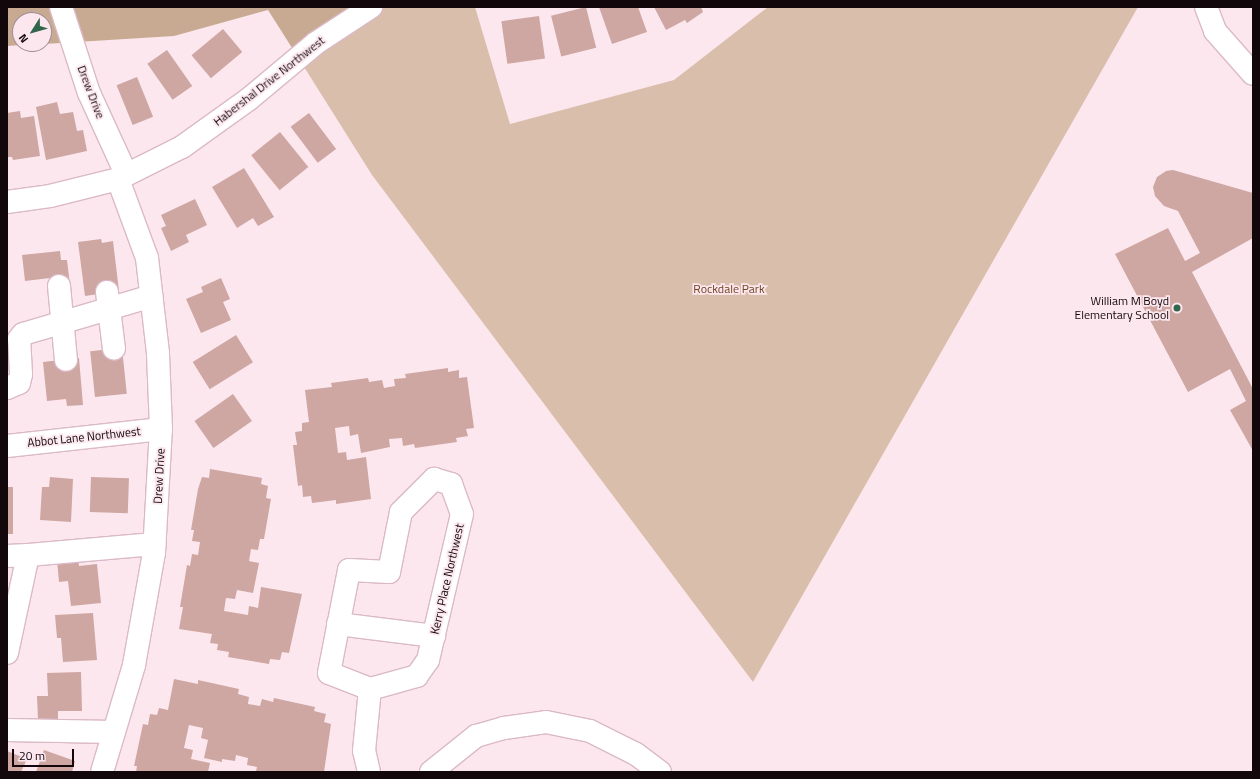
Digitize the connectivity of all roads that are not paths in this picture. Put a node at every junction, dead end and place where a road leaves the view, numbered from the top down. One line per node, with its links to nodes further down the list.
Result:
1 (61, 7): 5 (street, Drew Drive)
2 (371, 7): 5 (street, Habershal Drive Northwest)
3 (1206, 7): 4 (street)
4 (1249, 62)
5 (122, 176): 6 (street, Habershal Drive Northwest); 8 (street, Drew Drive)
6 (7, 202)
7 (59, 286): 10 (street)
8 (152, 296): 9 (street); 16 (street, Drew Drive)
9 (108, 301): 10 (street); 13 (street)
10 (62, 323): 12 (street); 14 (street)
11 (7, 325): 12 (street)
12 (28, 332): 15 (street)
13 (114, 349)
14 (66, 360)
15 (7, 388)
16 (161, 429): 17 (street, Abbot Lane Northwest); 18 (street, Drew Drive)
17 (7, 446)
18 (155, 544): 19 (street); 25 (street, Drew Drive)
19 (17, 556): 22 (street)
20 (338, 624): 21 (street); 21 (street, Kerry Place Northwest); 23 (street, Kerry Place Northwest)
21 (434, 636): 23 (street, Kerry Place Northwest)
22 (7, 653)
23 (370, 689): 27 (street)
24 (7, 730): 25 (street)
25 (114, 732): 26 (street, Drew Drive)
26 (103, 771)
27 (369, 772)
28 (431, 772): 29 (street)
29 (660, 772)

